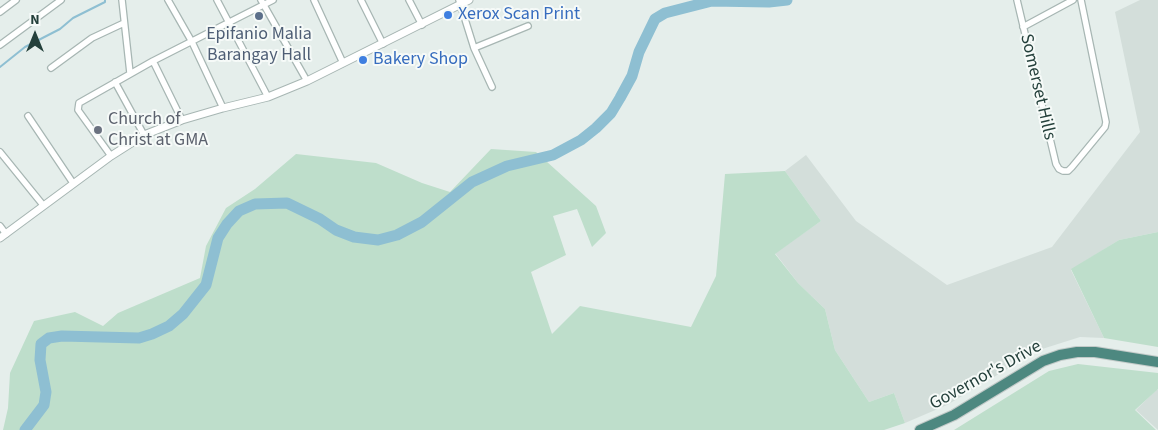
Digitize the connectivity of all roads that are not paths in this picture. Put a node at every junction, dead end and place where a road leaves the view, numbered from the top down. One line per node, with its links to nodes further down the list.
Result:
1 (16, 0): 16 (street)
2 (61, 0): 24 (street)
3 (122, 0): 17 (street)
4 (168, 0): 22 (street)
5 (217, 0): 18 (street)
6 (273, 0): 14 (street)
7 (314, 0): 27 (street)
8 (361, 0): 23 (street)
9 (409, 0): 19 (street)
10 (470, 0): 15 (street)
11 (1017, 0): 21 (street, Somerset Hills)
12 (1073, 0): 21 (street)
13 (1081, 0): 21 (street, Somerset Hills)
14 (262, 2): 18 (street); 30 (street)
15 (460, 2): 19 (street); 25 (street)
16 (0, 12)
17 (124, 23): 28 (street); 29 (street)
18 (230, 23): 22 (street); 33 (street)
19 (422, 25): 23 (street)
20 (528, 26): 25 (street)
21 (1023, 27)
22 (192, 42): 26 (street); 34 (street)
23 (383, 44): 27 (street)
24 (0, 45)
25 (474, 48): 32 (street)
26 (153, 61): 29 (street); 36 (street)
27 (343, 63): 30 (street)
28 (51, 68)
29 (130, 73): 31 (street)
30 (307, 81): 33 (street)
31 (115, 82): 37 (street); 39 (street)
32 (492, 87)
33 (268, 97): 34 (street)
34 (223, 108): 36 (street)
35 (28, 116): 40 (street)
36 (182, 120): 37 (street)
37 (144, 135): 39 (street)
38 (0, 152): 41 (street)
39 (111, 156): 40 (street)
40 (73, 183): 41 (street)
41 (43, 205): 43 (street)
42 (0, 226): 43 (street)
43 (3, 236)
44 (1158, 362): 45 (highway, Governor's Drive)
45 (920, 430)

